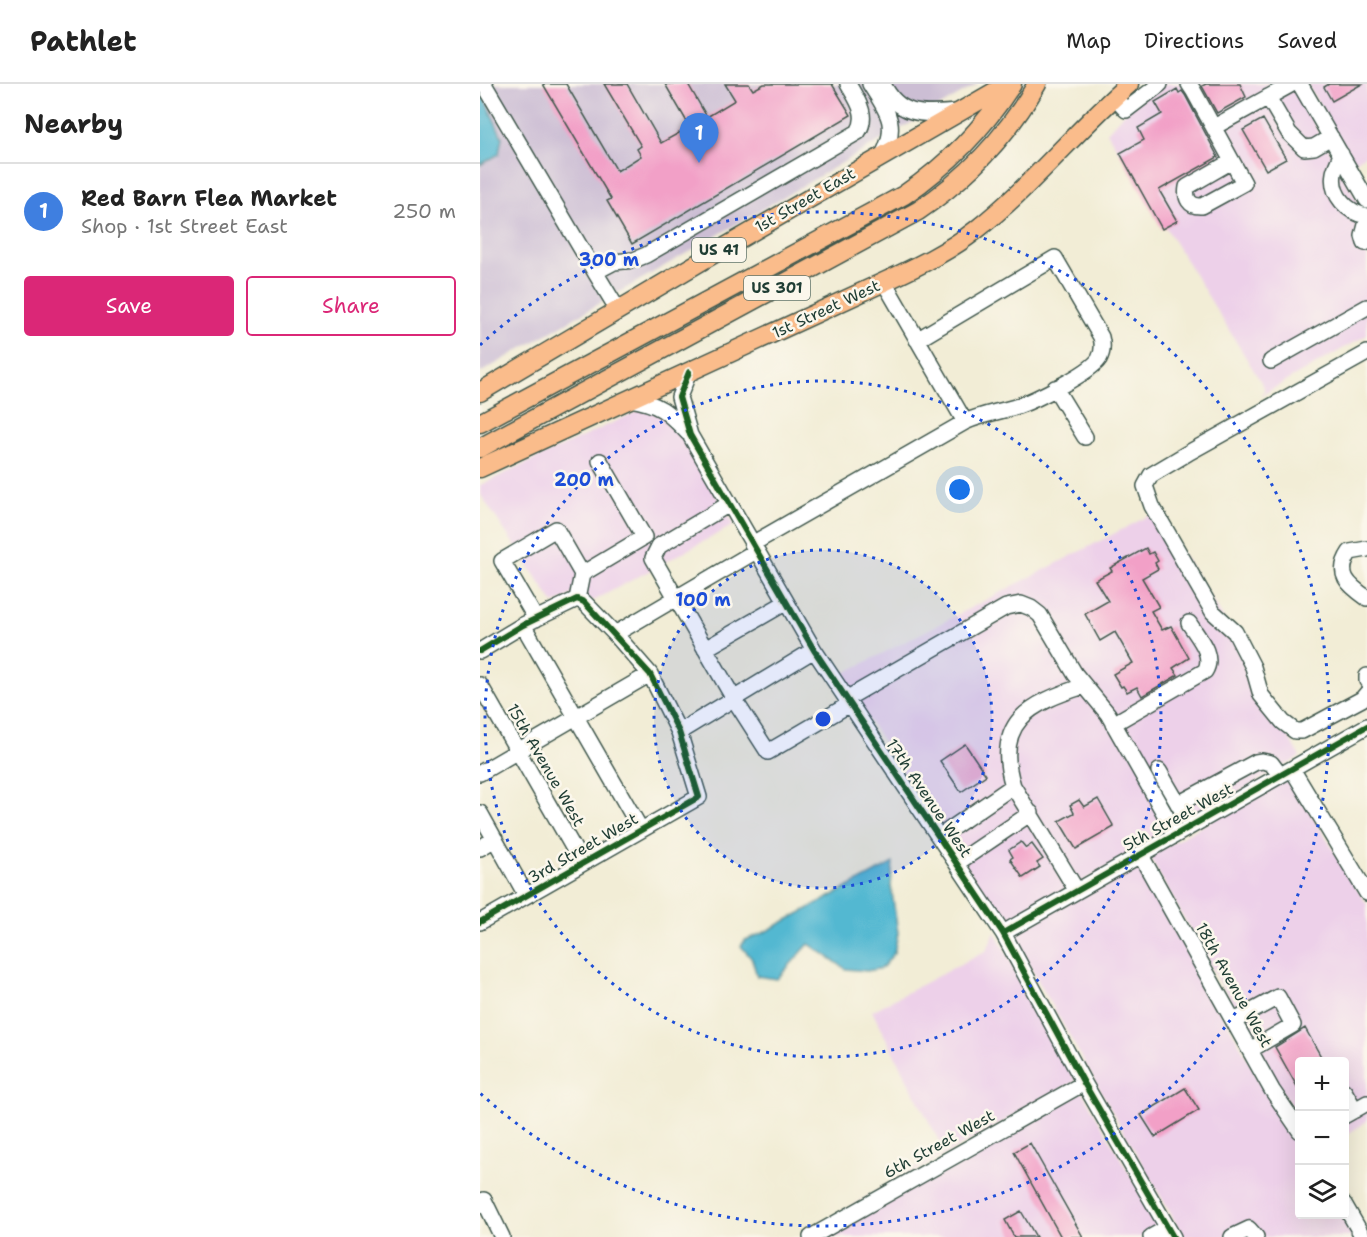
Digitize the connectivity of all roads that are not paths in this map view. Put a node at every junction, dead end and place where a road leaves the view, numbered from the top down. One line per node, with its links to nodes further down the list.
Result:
1 (848, 84): 23 (street)
2 (870, 84): 18 (street)
3 (884, 84): 14 (street)
4 (1010, 84): 14 (main road, 1st Street East / US 41); 34 (main road, US 301)
5 (1037, 84): 38 (main road, US 301)
6 (1129, 84): 12 (main road, 1st Street West)
7 (1160, 84): 12 (street)
8 (1189, 84): 15 (street)
9 (1292, 84): 13 (street)
10 (1300, 84): 16 (street)
11 (489, 86): 23 (street)
12 (1117, 90): 24 (main road, 1st Street West)
13 (1268, 97): 15 (street); 16 (street)
14 (959, 112): 18 (main road, 1st Street East / US 41)
15 (1214, 127): 19 (street)
16 (1331, 137): 17 (street)
17 (1341, 154): 20 (street); 21 (street)
18 (883, 156): 26 (main road, 1st Street East / US 41)
19 (1232, 161)
20 (1367, 200)
21 (1367, 219): 22 (street)
22 (1365, 243)
23 (595, 272): 26 (street)
24 (884, 282): 27 (street); 30 (main road, 1st Street West)
25 (1367, 306): 29 (street)
26 (618, 310): 32 (main road, 1st Street East / US 41)
27 (917, 340): 31 (street); 35 (street)
28 (1367, 353): 60 (street)
29 (1271, 361)
30 (689, 372): 33 (main road, 1st Street West); 36 (street, 17th Avenue West)
31 (1055, 388): 35 (street); 37 (street)
32 (480, 392)
33 (629, 399): 36 (street, 17th Avenue West); 40 (main road, 1st Street West)
34 (480, 423)
35 (965, 423): 44 (street)
36 (690, 435): 41 (street, 17th Avenue West)
37 (1085, 437)
38 (480, 447)
39 (600, 461): 42 (street)
40 (480, 468)
41 (729, 504): 43 (street); 44 (street, 17th Avenue West)
42 (644, 537): 43 (street); 46 (street)
43 (658, 546): 47 (street)
44 (754, 548): 47 (street); 50 (street, 17th Avenue West)
45 (1367, 549): 48 (street)
46 (582, 574): 49 (street); 51 (street)
47 (676, 598): 53 (street); 55 (street)
48 (1367, 598)
49 (578, 599): 51 (street); 53 (street)
50 (786, 603): 55 (street); 56 (street, 17th Avenue West)
51 (530, 622): 54 (street); 63 (street)
52 (1189, 622): 64 (street)
53 (615, 634): 57 (street)
54 (481, 648)
55 (705, 649): 61 (street)
56 (814, 650): 61 (street); 62 (street, 17th Avenue West)
57 (650, 674): 63 (street); 66 (street)
58 (480, 685): 67 (street, 15th Avenue West)
59 (1084, 686): 62 (street); 64 (street); 71 (street)
60 (1367, 693)
61 (734, 699): 62 (street); 66 (street)
62 (848, 701): 78 (street, 17th Avenue West)
63 (575, 718): 67 (street); 76 (street)
64 (1113, 724): 77 (street)
65 (1367, 726): 69 (street, 5th Street West)
66 (679, 732): 76 (street, 3rd Street West)
67 (517, 752): 70 (street); 82 (street, 15th Avenue West)
68 (1159, 771): 72 (street)
69 (1286, 772): 72 (street); 75 (street, 5th Street West); 85 (street)
70 (480, 773)
71 (1013, 786): 74 (street); 78 (street)
72 (1178, 804): 75 (street)
73 (480, 813): 79 (street)
74 (1031, 813): 83 (street); 84 (street)
75 (1191, 826): 77 (street, 5th Street West)
76 (641, 830): 82 (street, 3rd Street West)
77 (1176, 834): 81 (street, 5th Street West)
78 (939, 837): 83 (street, 17th Avenue West)
79 (495, 839): 80 (street); 86 (street)
80 (480, 848)
81 (1140, 854): 84 (street, 5th Street West); 89 (street, 18th Avenue West)
82 (582, 863): 86 (street, 3rd Street West)
83 (957, 863): 88 (street, 17th Avenue West)
84 (1077, 891): 88 (street, 5th Street West)
85 (1367, 893)
86 (526, 895): 87 (street, 3rd Street West)
87 (480, 922)
88 (1004, 933): 91 (street, 17th Avenue West)
89 (1234, 1021): 90 (street, 18th Avenue West); 90 (street)
90 (1250, 1050): 92 (street, 18th Avenue West)
91 (1084, 1083): 96 (street, 17th Avenue West); 98 (street, 6th Street West)
92 (1295, 1125)
93 (484, 1200): 97 (street)
94 (1349, 1211): 95 (street)
95 (1362, 1228)
96 (1170, 1232): 99 (street)
97 (502, 1237)
98 (811, 1237)
99 (1151, 1237)
100 (1232, 1237): 101 (street)
101 (1256, 1237)

